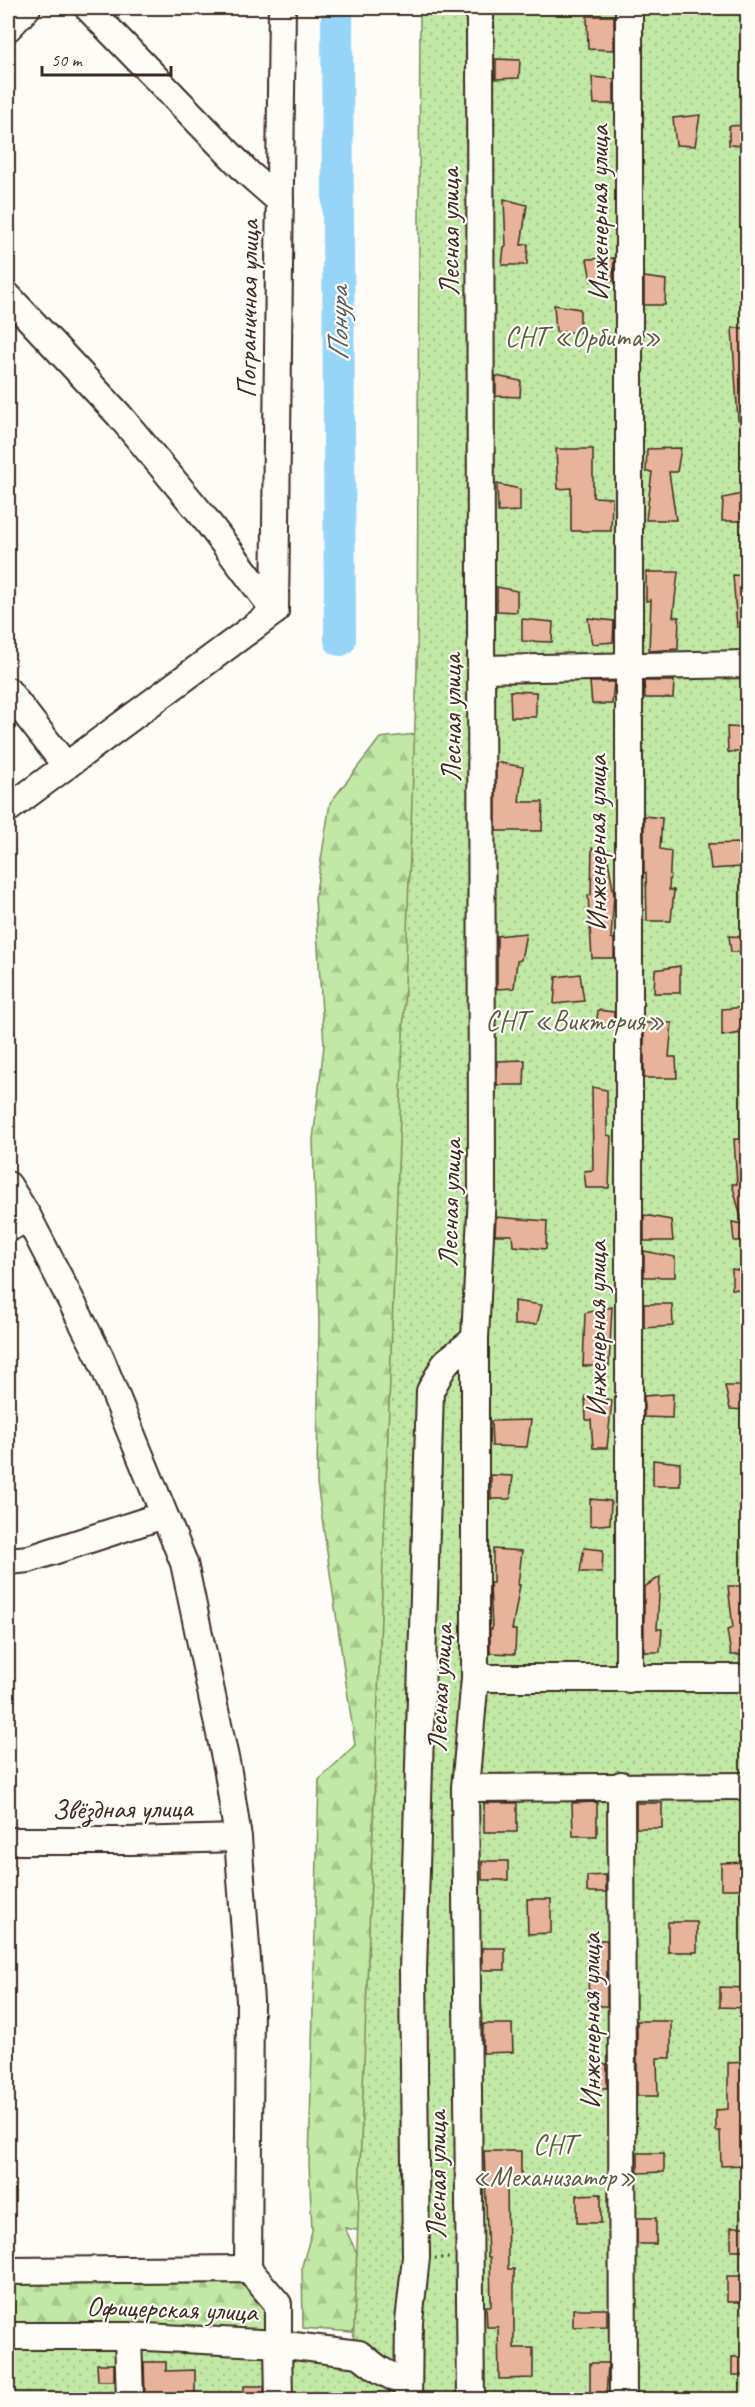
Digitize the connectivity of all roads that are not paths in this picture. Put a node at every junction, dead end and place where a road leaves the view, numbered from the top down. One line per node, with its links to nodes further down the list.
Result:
1 (27, 8): 6 (street)
2 (88, 8): 7 (street)
3 (282, 8): 7 (street, Пограничная улица)
4 (480, 8): 12 (street, Лесная улица)
5 (630, 8): 11 (street, Инженерная улица)
6 (8, 28)
7 (280, 201): 9 (street, Пограничная улица)
8 (8, 296): 9 (street)
9 (274, 611): 14 (street)
10 (747, 663): 11 (street)
11 (628, 665): 12 (street); 23 (street, Инженерная улица)
12 (483, 669): 18 (street, Лесная улица)
13 (8, 691): 14 (street)
14 (66, 766): 15 (street)
15 (8, 808)
16 (8, 1185): 17 (street)
17 (18, 1223): 19 (street)
18 (475, 1339): 21 (street, Лесная улица); 34 (street)
19 (164, 1515): 20 (street); 27 (street)
20 (8, 1561)
21 (475, 1678): 23 (street); 26 (street, Лесная улица)
22 (747, 1678): 23 (street)
23 (628, 1679)
24 (621, 1785): 25 (street); 26 (street); 38 (street, Инженерная улица)
25 (747, 1786)
26 (465, 1788): 37 (street, Лесная улица)
27 (238, 1838): 28 (street, Звёздная улица); 29 (street)
28 (8, 1841)
29 (248, 2269): 30 (street); 33 (street)
30 (8, 2271)
31 (8, 2336): 32 (street, Офицерская улица)
32 (128, 2336): 33 (street, Офицерская улица); 35 (street)
33 (278, 2344): 34 (street); 36 (street, Офицерская улица)
34 (408, 2392)
35 (130, 2400)
36 (279, 2400)
37 (471, 2400)
38 (623, 2400)

